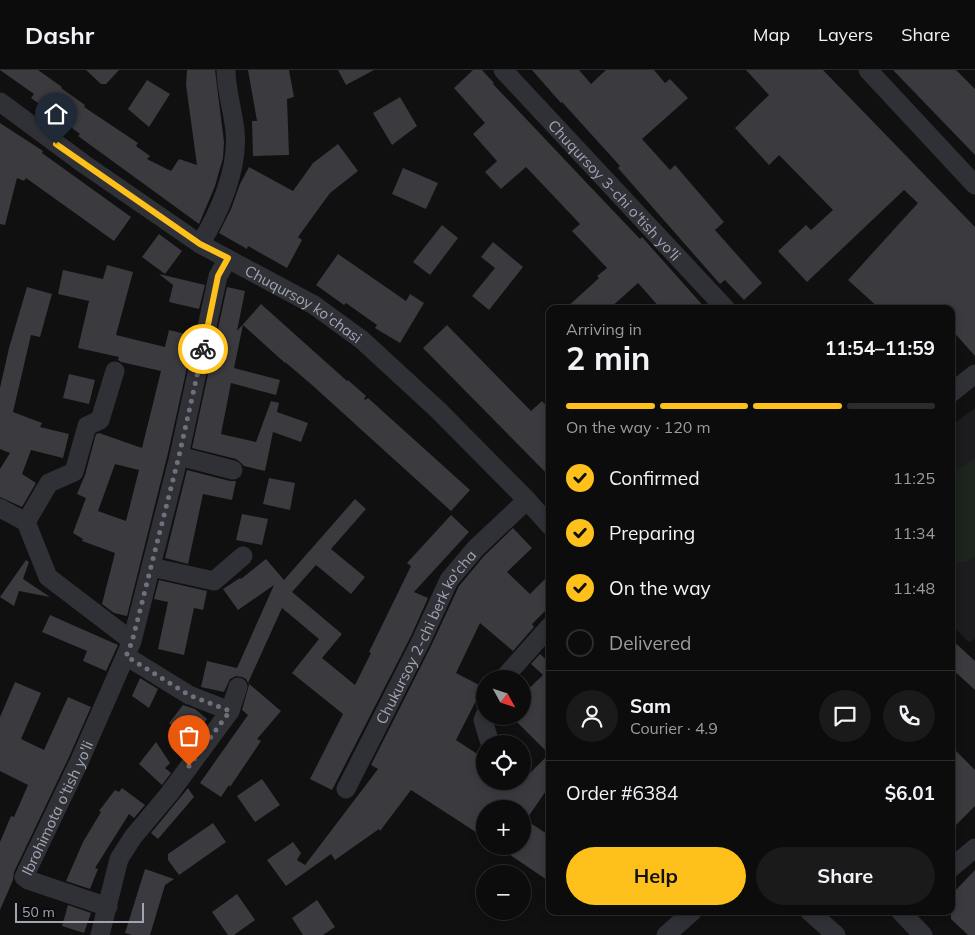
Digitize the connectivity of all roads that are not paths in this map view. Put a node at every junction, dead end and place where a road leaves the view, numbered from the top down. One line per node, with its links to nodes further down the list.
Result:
1 (226, 70): 6 (street)
2 (503, 70): 8 (street, Chuqursoy 3-chi o'tish yo'li)
3 (868, 70): 5 (street)
4 (0, 102): 6 (street, Chuqursoy ko'chasi)
5 (975, 185)
6 (200, 244): 7 (street, Chuqursoy ko'chasi)
7 (228, 258): 12 (street, Ibrohimota o'tish yo'li); 14 (street, Chuqursoy ko'chasi)
8 (722, 305)
9 (115, 371): 17 (street)
10 (975, 374): 11 (street)
11 (955, 390)
12 (179, 456): 13 (street); 19 (street, Ibrohimota o'tish yo'li)
13 (233, 470)
14 (527, 500): 16 (street, Chuqursoy ko'chasi); 25 (street, Chukursoy 2-chi berk ko'cha)
15 (0, 508): 17 (street)
16 (546, 521)
17 (26, 522): 21 (street)
18 (243, 556): 19 (street)
19 (151, 567): 21 (street, Ibrohimota o'tish yo'li)
20 (546, 631): 22 (street)
21 (129, 649): 24 (street); 28 (street, Ibrohimota o'tish yo'li)
22 (512, 670)
23 (238, 687): 24 (street)
24 (230, 711): 28 (street)
25 (346, 789)
26 (975, 848): 27 (street)
27 (955, 865)
28 (108, 907): 32 (street)
29 (688, 915): 33 (street)
30 (814, 915): 34 (street)
31 (905, 915): 35 (street)
32 (100, 935)
33 (666, 935)
34 (836, 935)
35 (923, 935)

